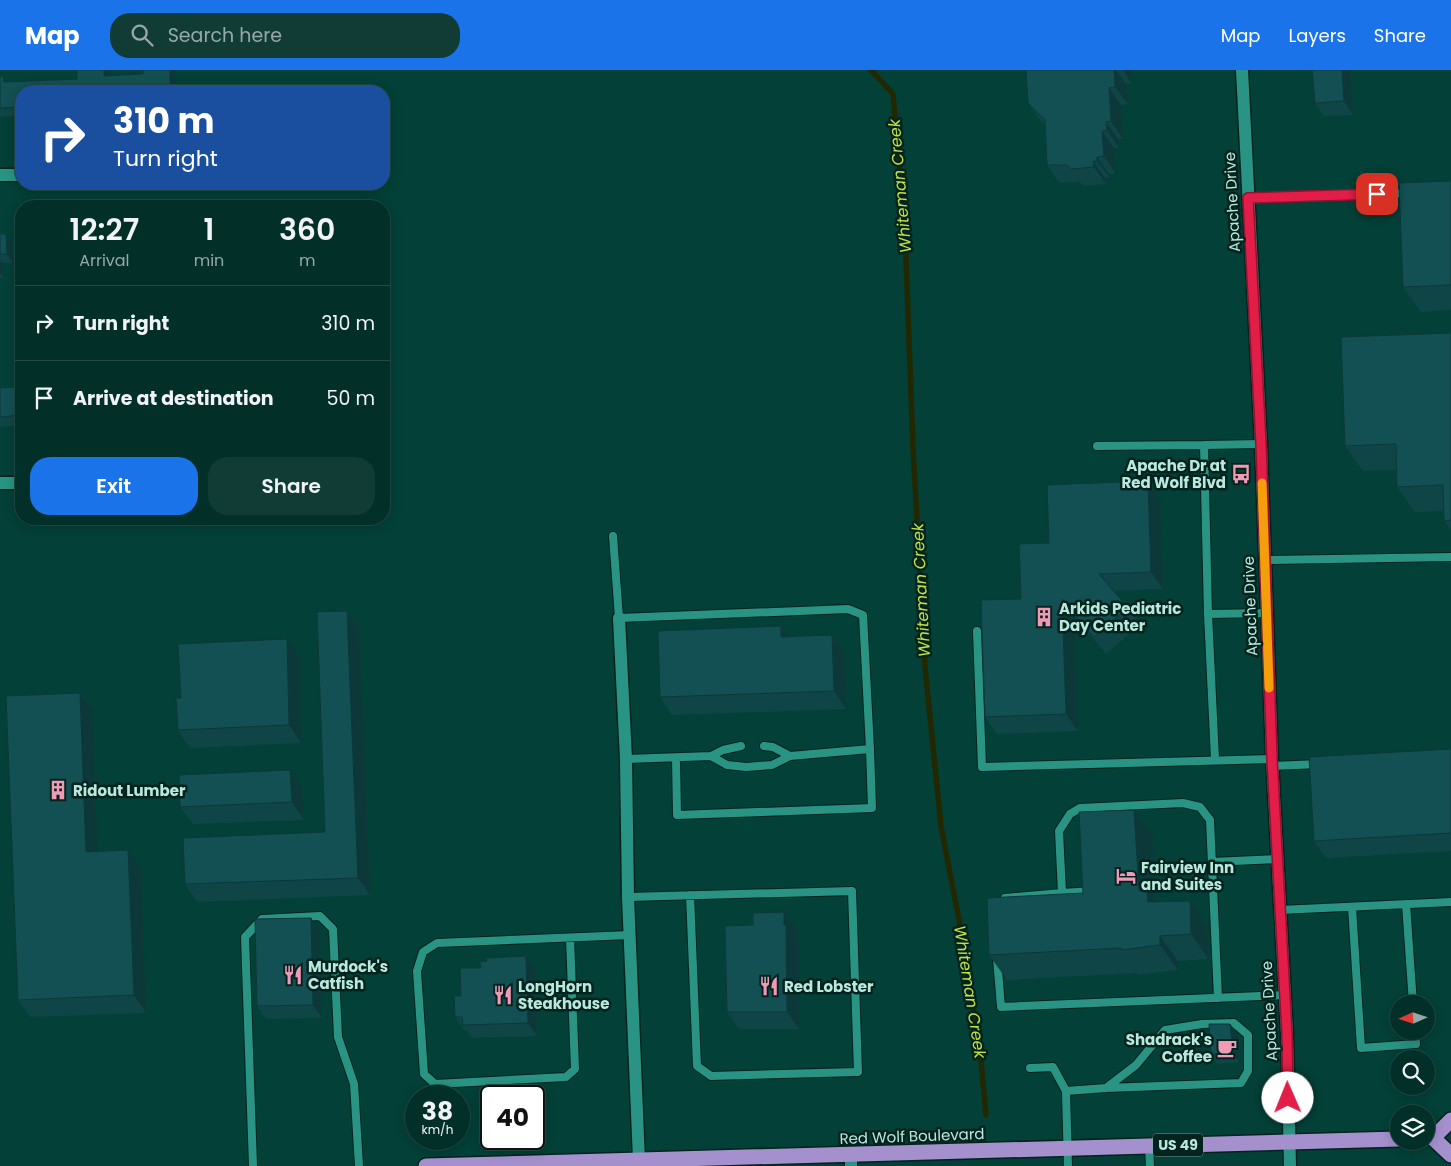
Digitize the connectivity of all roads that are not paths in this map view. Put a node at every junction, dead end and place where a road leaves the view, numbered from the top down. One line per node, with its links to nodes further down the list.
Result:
1 (1242, 70): 5 (street, Apache Drive)
2 (15, 175): 3 (street)
3 (0, 176)
4 (1422, 192): 5 (lane)
5 (1248, 198): 6 (street, Apache Drive)
6 (1261, 444): 8 (lane); 13 (street, Apache Drive)
7 (1097, 446): 8 (lane)
8 (1204, 446): 15 (lane)
9 (0, 483): 10 (street)
10 (15, 483)
11 (613, 536): 16 (lane)
12 (1451, 556): 13 (lane)
13 (1265, 560): 14 (street, Apache Drive)
14 (1267, 613): 15 (lane); 26 (street, Apache Drive)
15 (1208, 614): 25 (lane)
16 (619, 618): 20 (lane); 23 (street)
17 (977, 631): 25 (lane)
18 (741, 746): 21 (lane)
19 (764, 746): 22 (lane)
20 (870, 749): 22 (lane); 24 (lane)
21 (711, 756): 22 (lane); 24 (lane)
22 (790, 756)
23 (626, 758): 24 (lane); 35 (street)
24 (676, 758)
25 (1215, 759): 26 (lane)
26 (1272, 763): 27 (lane); 30 (street, Apache Drive)
27 (1328, 763)
28 (1089, 808): 29 (lane); 31 (lane); 33 (lane)
29 (1090, 817)
30 (1277, 859): 31 (lane); 40 (street, Apache Drive)
31 (1212, 862): 46 (lane)
32 (1092, 882): 33 (lane)
33 (1062, 893): 38 (lane)
34 (690, 895): 34 (lane); 35 (lane)
35 (628, 897): 41 (street)
36 (1451, 902): 37 (lane)
37 (1406, 904): 39 (lane); 45 (lane)
38 (1000, 905)
39 (1352, 907): 40 (lane); 47 (lane)
40 (1280, 910): 44 (street, Apache Drive)
41 (630, 935): 42 (lane); 61 (street)
42 (570, 938): 42 (lane)
43 (997, 950): 46 (lane)
44 (1285, 995): 46 (lane); 56 (street, Apache Drive)
45 (1412, 995)
46 (1218, 998)
47 (1416, 1040)
48 (1030, 1068): 50 (lane)
49 (1106, 1088): 49 (lane); 50 (lane)
50 (1066, 1091): 59 (lane)
51 (1451, 1120): 52 (highway)
52 (1435, 1134)
53 (1435, 1138): 54 (highway)
54 (1451, 1138)
55 (1390, 1139): 56 (highway, Red Wolf Boulevard / US 49)
56 (1288, 1142): 58 (highway, Red Wolf Boulevard / US 49); 71 (street, Apache Drive)
57 (1435, 1142): 60 (highway)
58 (1149, 1146): 59 (highway, Red Wolf Boulevard / US 49); 70 (lane)
59 (1068, 1149): 62 (highway, Red Wolf Boulevard / US 49); 69 (lane)
60 (1451, 1155)
61 (639, 1160): 63 (highway, Red Wolf Boulevard / US 49); 64 (highway, Red Wolf Boulevard / US 49)
62 (851, 1160): 63 (highway, Red Wolf Boulevard / US 49)
63 (755, 1162)
64 (530, 1165): 68 (highway, Red Wolf Boulevard / US 49)
65 (253, 1166): 66 (lane)
66 (359, 1166)
67 (426, 1166): 68 (highway, Red Wolf Boulevard / US 49)
68 (456, 1166)
69 (1068, 1166)
70 (1150, 1166)
71 (1290, 1166)

